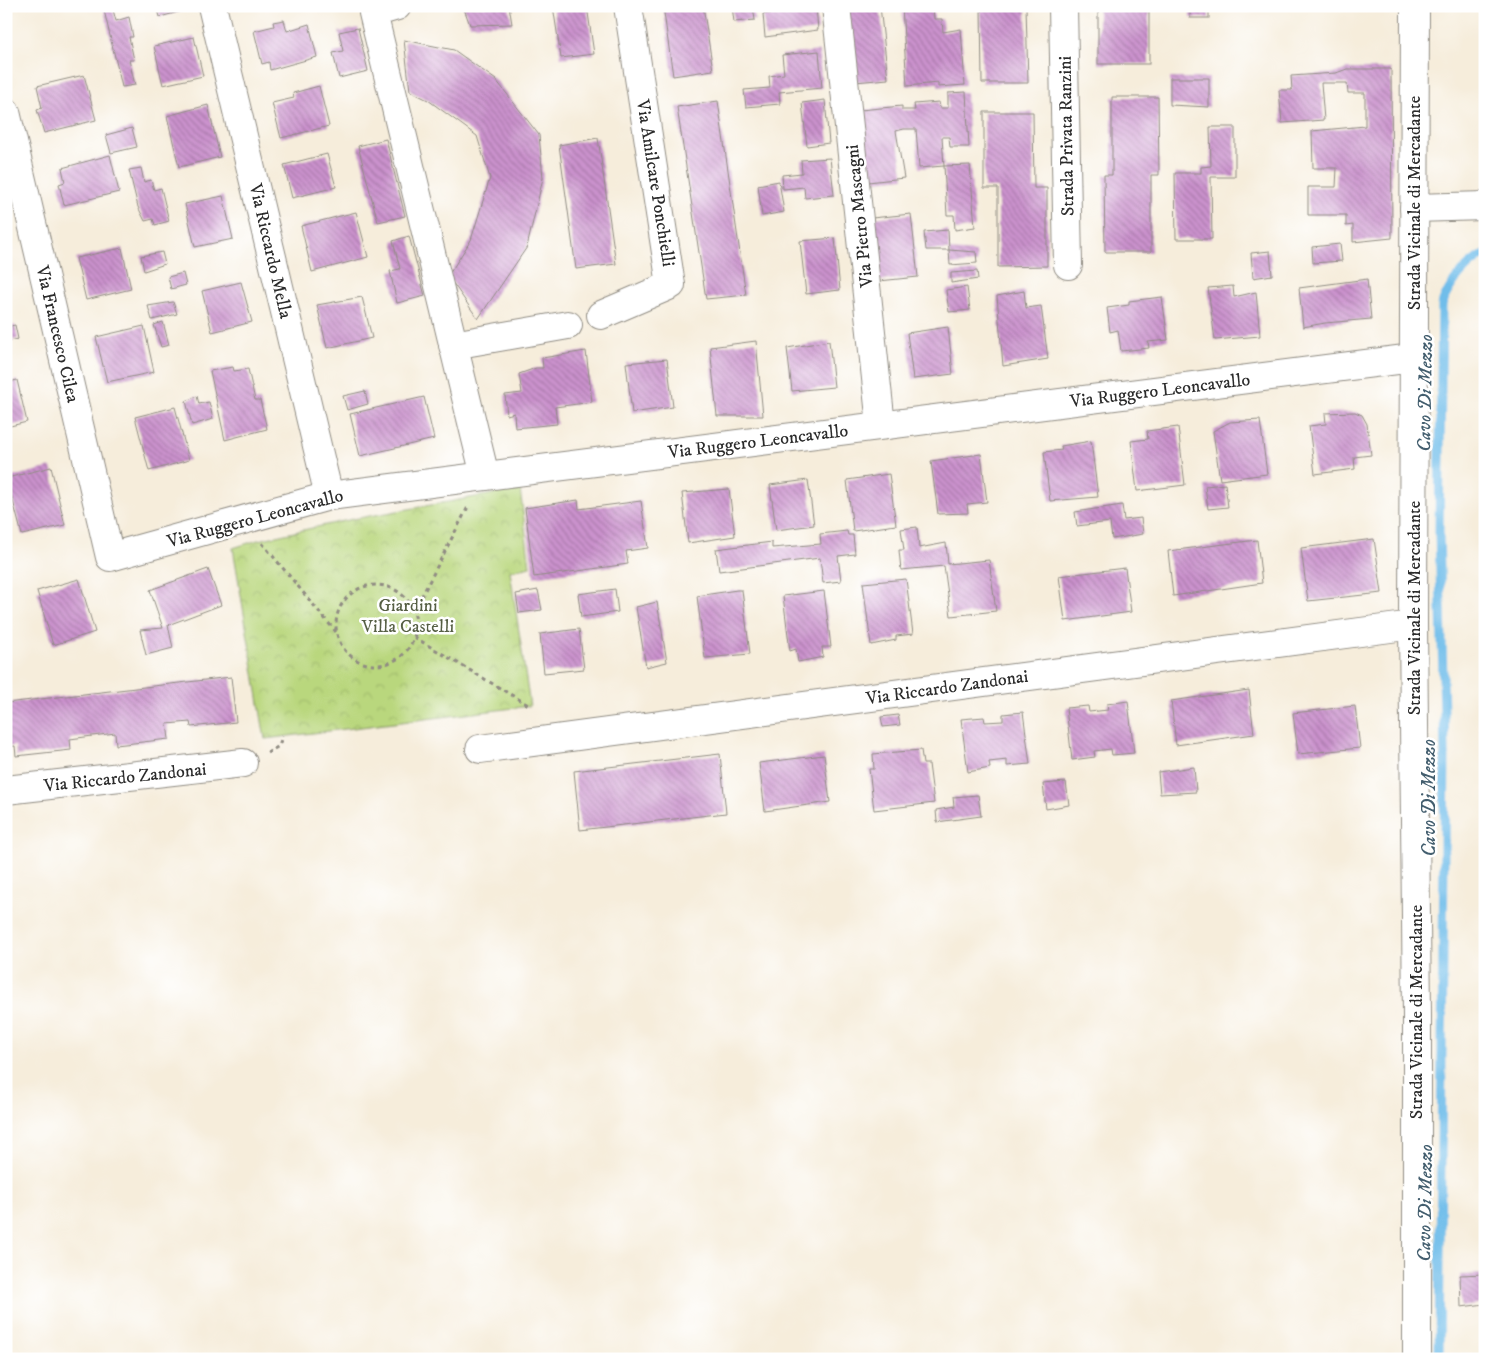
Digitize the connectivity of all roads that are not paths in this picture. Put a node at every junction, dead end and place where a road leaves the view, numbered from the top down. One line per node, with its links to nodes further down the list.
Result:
1 (212, 6): 17 (street, Via Riccardo Mella)
2 (397, 6): 13 (street)
3 (628, 6): 11 (street, Via Amilcare Ponchielli)
4 (836, 6): 15 (street, Via Pietro Mascagni)
5 (1063, 6): 10 (street, Strada Privata Ranzini)
6 (1415, 6): 9 (street, Strada Vicinale di Mercadante)
7 (6, 112): 18 (street, Via Francesco Cilea)
8 (1485, 206): 9 (street)
9 (1414, 208): 14 (street, Strada Vicinale di Mercadante)
10 (1068, 265)
11 (601, 315)
12 (568, 325): 13 (street)
13 (453, 345): 16 (street)
14 (1413, 358): 15 (street, Via Ruggero Leoncavallo); 19 (street, Strada Vicinale di Mercadante)
15 (881, 425): 16 (street, Via Ruggero Leoncavallo)
16 (485, 476): 17 (street, Via Ruggero Leoncavallo)
17 (329, 496): 18 (street, Via Ruggero Leoncavallo)
18 (110, 557)
19 (1413, 625): 20 (street, Via Riccardo Zandonai); 23 (street, Strada Vicinale di Mercadante)
20 (480, 749)
21 (243, 763): 22 (street, Via Riccardo Zandonai)
22 (6, 790)
23 (1416, 1359)

